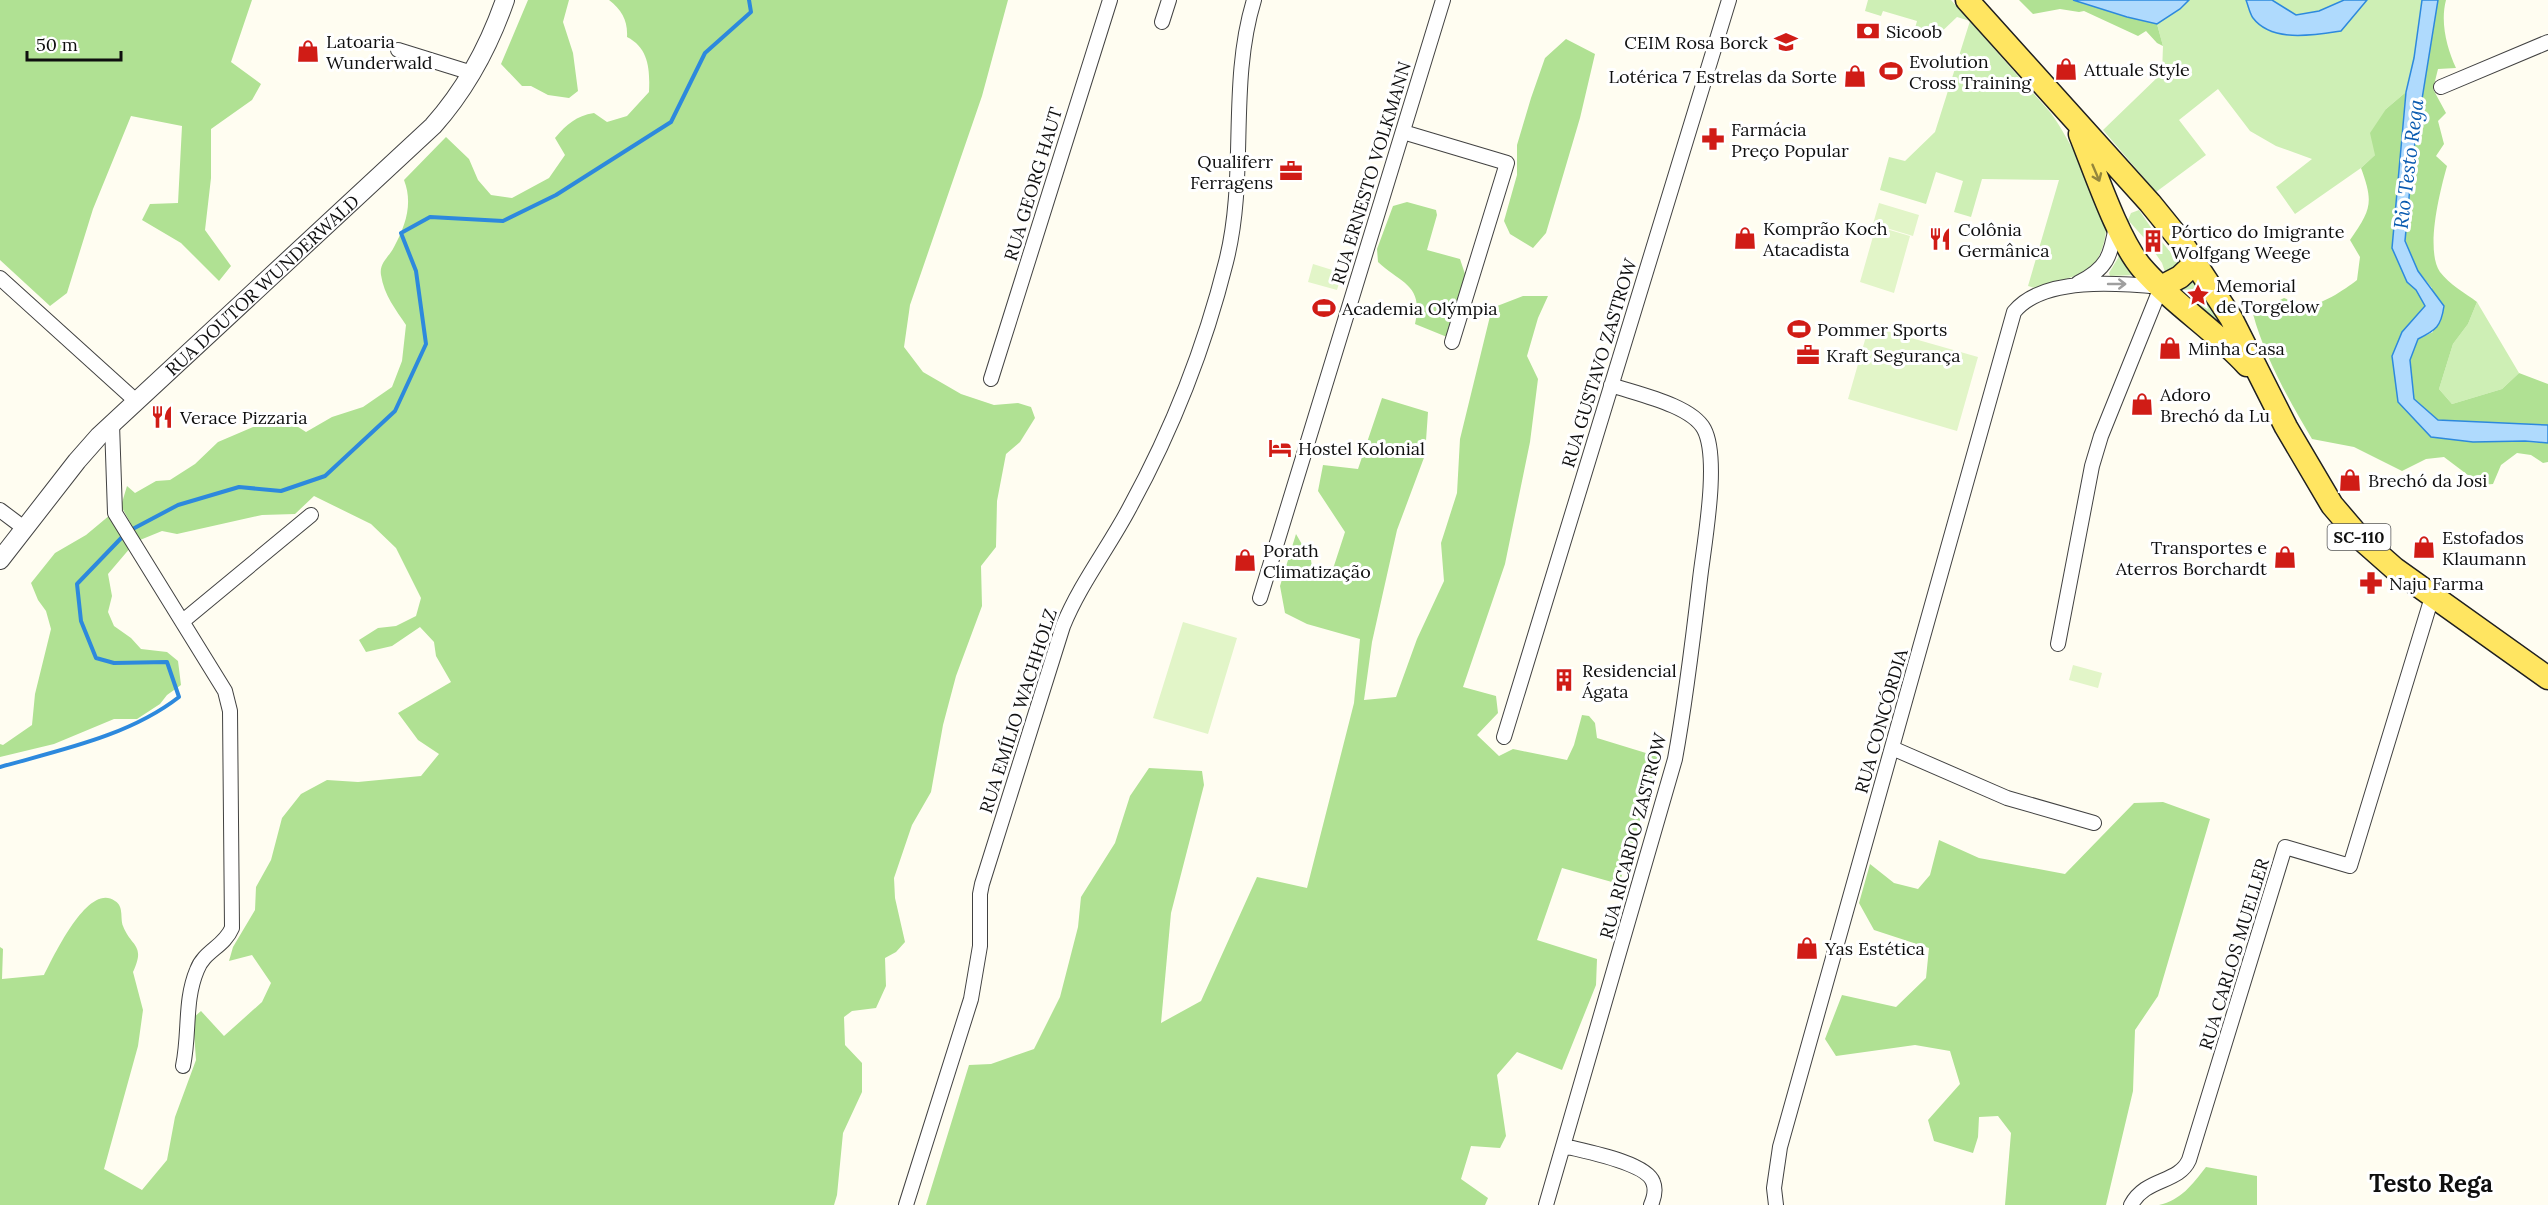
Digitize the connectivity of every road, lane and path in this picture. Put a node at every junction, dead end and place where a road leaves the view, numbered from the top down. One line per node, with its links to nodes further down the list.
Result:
1 (505, 0): 11 (street, RUA DOUTOR WUNDERWALD)
2 (1110, 0): 22 (street, RUA GEORG HAUT)
3 (1168, 0): 8 (street)
4 (1254, 0): 41 (street, RUA EMÍLIO WACHHOLZ)
5 (1443, 0): 14 (street, RUA ERNESTO VOLKMANN)
6 (1729, 0): 23 (street, RUA GUSTAVO ZASTROW)
7 (1967, 0): 13 (main road, SC-110)
8 (1162, 22)
9 (2548, 42): 12 (street)
10 (398, 50): 11 (street)
11 (472, 73): 25 (street, RUA DOUTOR WUNDERWALD)
12 (2441, 87)
13 (2074, 119): 15 (main road, SC-110); 16 (main road, SC-110, one-way to 16)
14 (1403, 132): 21 (street); 32 (street, RUA ERNESTO VOLKMANN)
15 (2144, 198): 16 (main road); 17 (main road, SC-110)
16 (2116, 221): 19 (street, RUA CONCÓRDIA); 20 (main road, SC-110)
17 (2196, 262): 20 (main road); 24 (main road, SC-110)
18 (0, 278): 25 (street)
19 (2074, 285): 20 (street, RUA CONCÓRDIA, one-way to 20); 37 (street, RUA CONCÓRDIA)
20 (2161, 287): 24 (main road, SC-110); 34 (street)
21 (1452, 342)
22 (991, 379)
23 (1611, 385): 36 (street, RUA GUSTAVO ZASTROW); 40 (street, RUA RICARDO ZASTROW)
24 (2264, 385): 31 (main road, SC-110)
25 (136, 401): 26 (street, RUA DOUTOR WUNDERWALD)
26 (112, 424): 29 (street, RUA DOUTOR WUNDERWALD); 33 (street)
27 (0, 510): 29 (street)
28 (311, 515): 33 (street)
29 (24, 528): 30 (street, RUA DOUTOR WUNDERWALD)
30 (0, 560)
31 (2432, 597): 35 (main road, SC-110); 45 (street, RUA CARLOS MUELLER)
32 (1260, 598)
33 (183, 621): 39 (street)
34 (2058, 644)
35 (2548, 678)
36 (1504, 737)
37 (1892, 748): 38 (street); 44 (street, RUA CONCÓRDIA)
38 (2094, 823)
39 (183, 1066)
40 (1564, 1146): 42 (street, RUA RICARDO ZASTROW); 43 (street)
41 (906, 1205)
42 (1546, 1205)
43 (1652, 1205)
44 (1776, 1205)
45 (2132, 1205)

